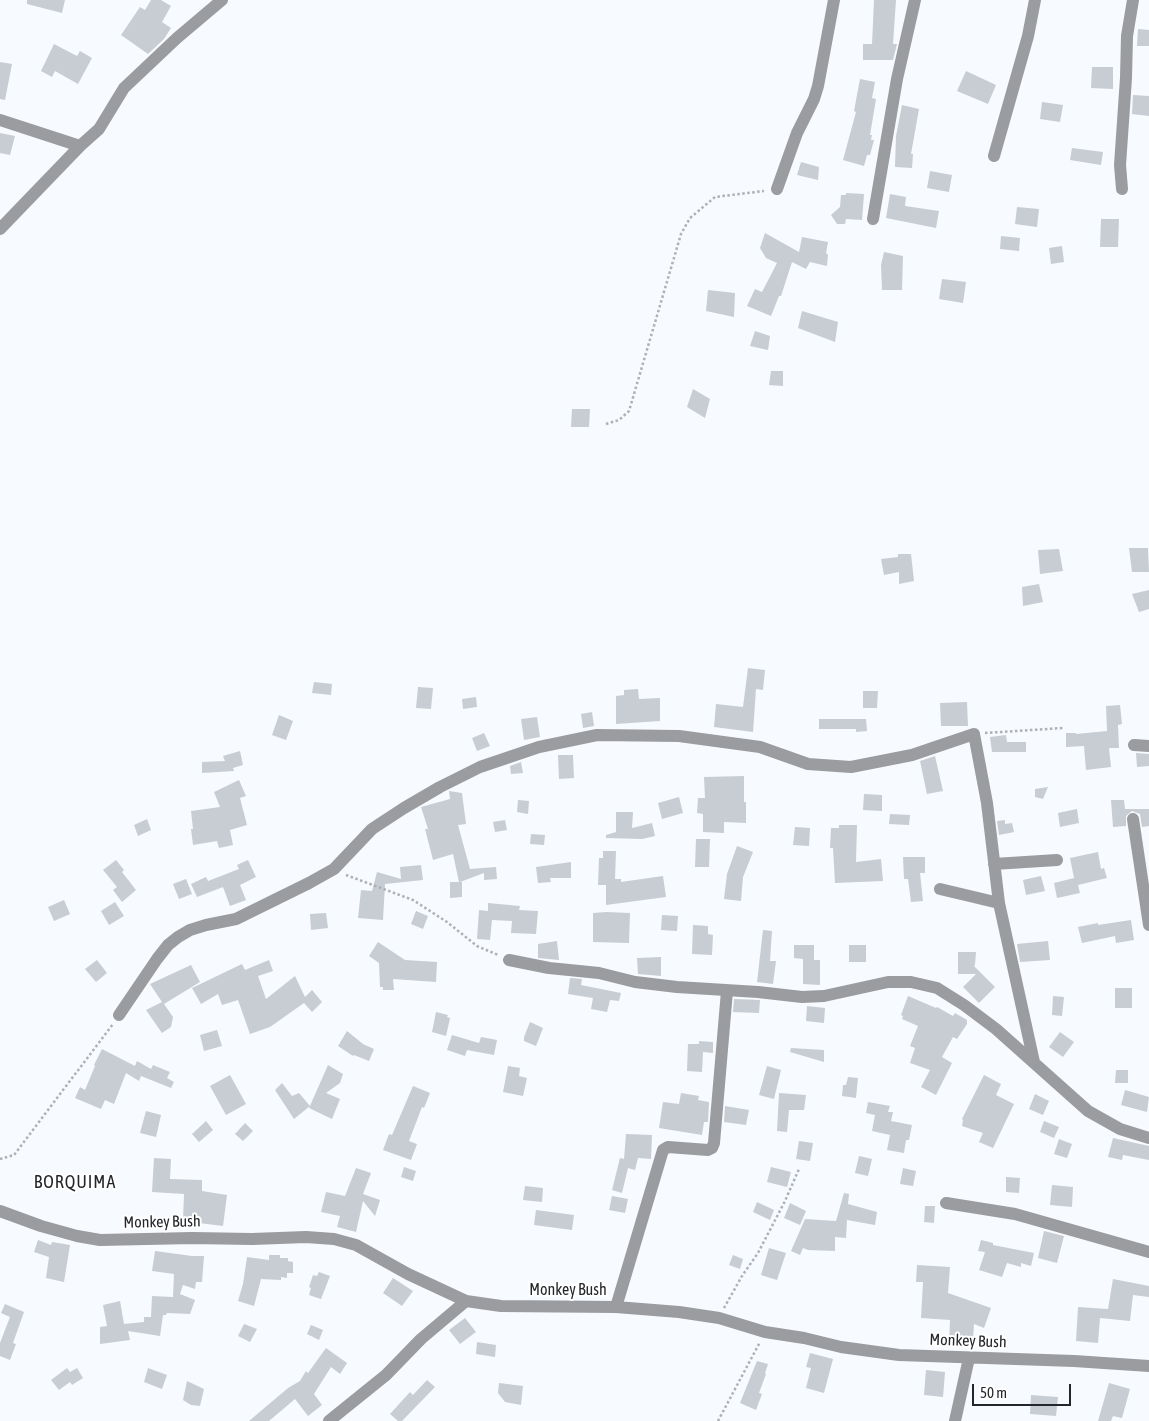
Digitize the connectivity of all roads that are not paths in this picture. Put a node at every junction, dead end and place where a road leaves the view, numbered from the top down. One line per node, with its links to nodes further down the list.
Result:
1 (222, 0): 7 (street)
2 (834, 0): 10 (street)
3 (915, 0): 11 (street)
4 (1035, 0): 8 (street)
5 (1133, 0): 9 (street)
6 (0, 120): 7 (street)
7 (80, 146): 12 (street)
8 (994, 156)
9 (1122, 188)
10 (777, 190)
11 (872, 219)
12 (0, 229)
13 (1134, 745): 14 (street)
14 (1149, 746)
15 (1133, 819): 20 (street)
16 (1057, 860): 17 (street)
17 (994, 864): 19 (street); 23 (street)
18 (940, 889): 19 (street)
19 (999, 903): 24 (street)
20 (1149, 926)
21 (509, 960): 22 (street)
22 (727, 991): 24 (street); 30 (street)
23 (119, 1015)
24 (1034, 1062): 25 (street)
25 (1149, 1138)
26 (946, 1203): 28 (street)
27 (0, 1211): 29 (street, Monkey Bush)
28 (1149, 1252)
29 (466, 1301): 30 (street, Monkey Bush); 33 (street)
30 (616, 1307): 31 (street, Monkey Bush)
31 (969, 1358): 32 (street, Monkey Bush); 34 (street)
32 (1149, 1366)
33 (329, 1421)
34 (955, 1421)

